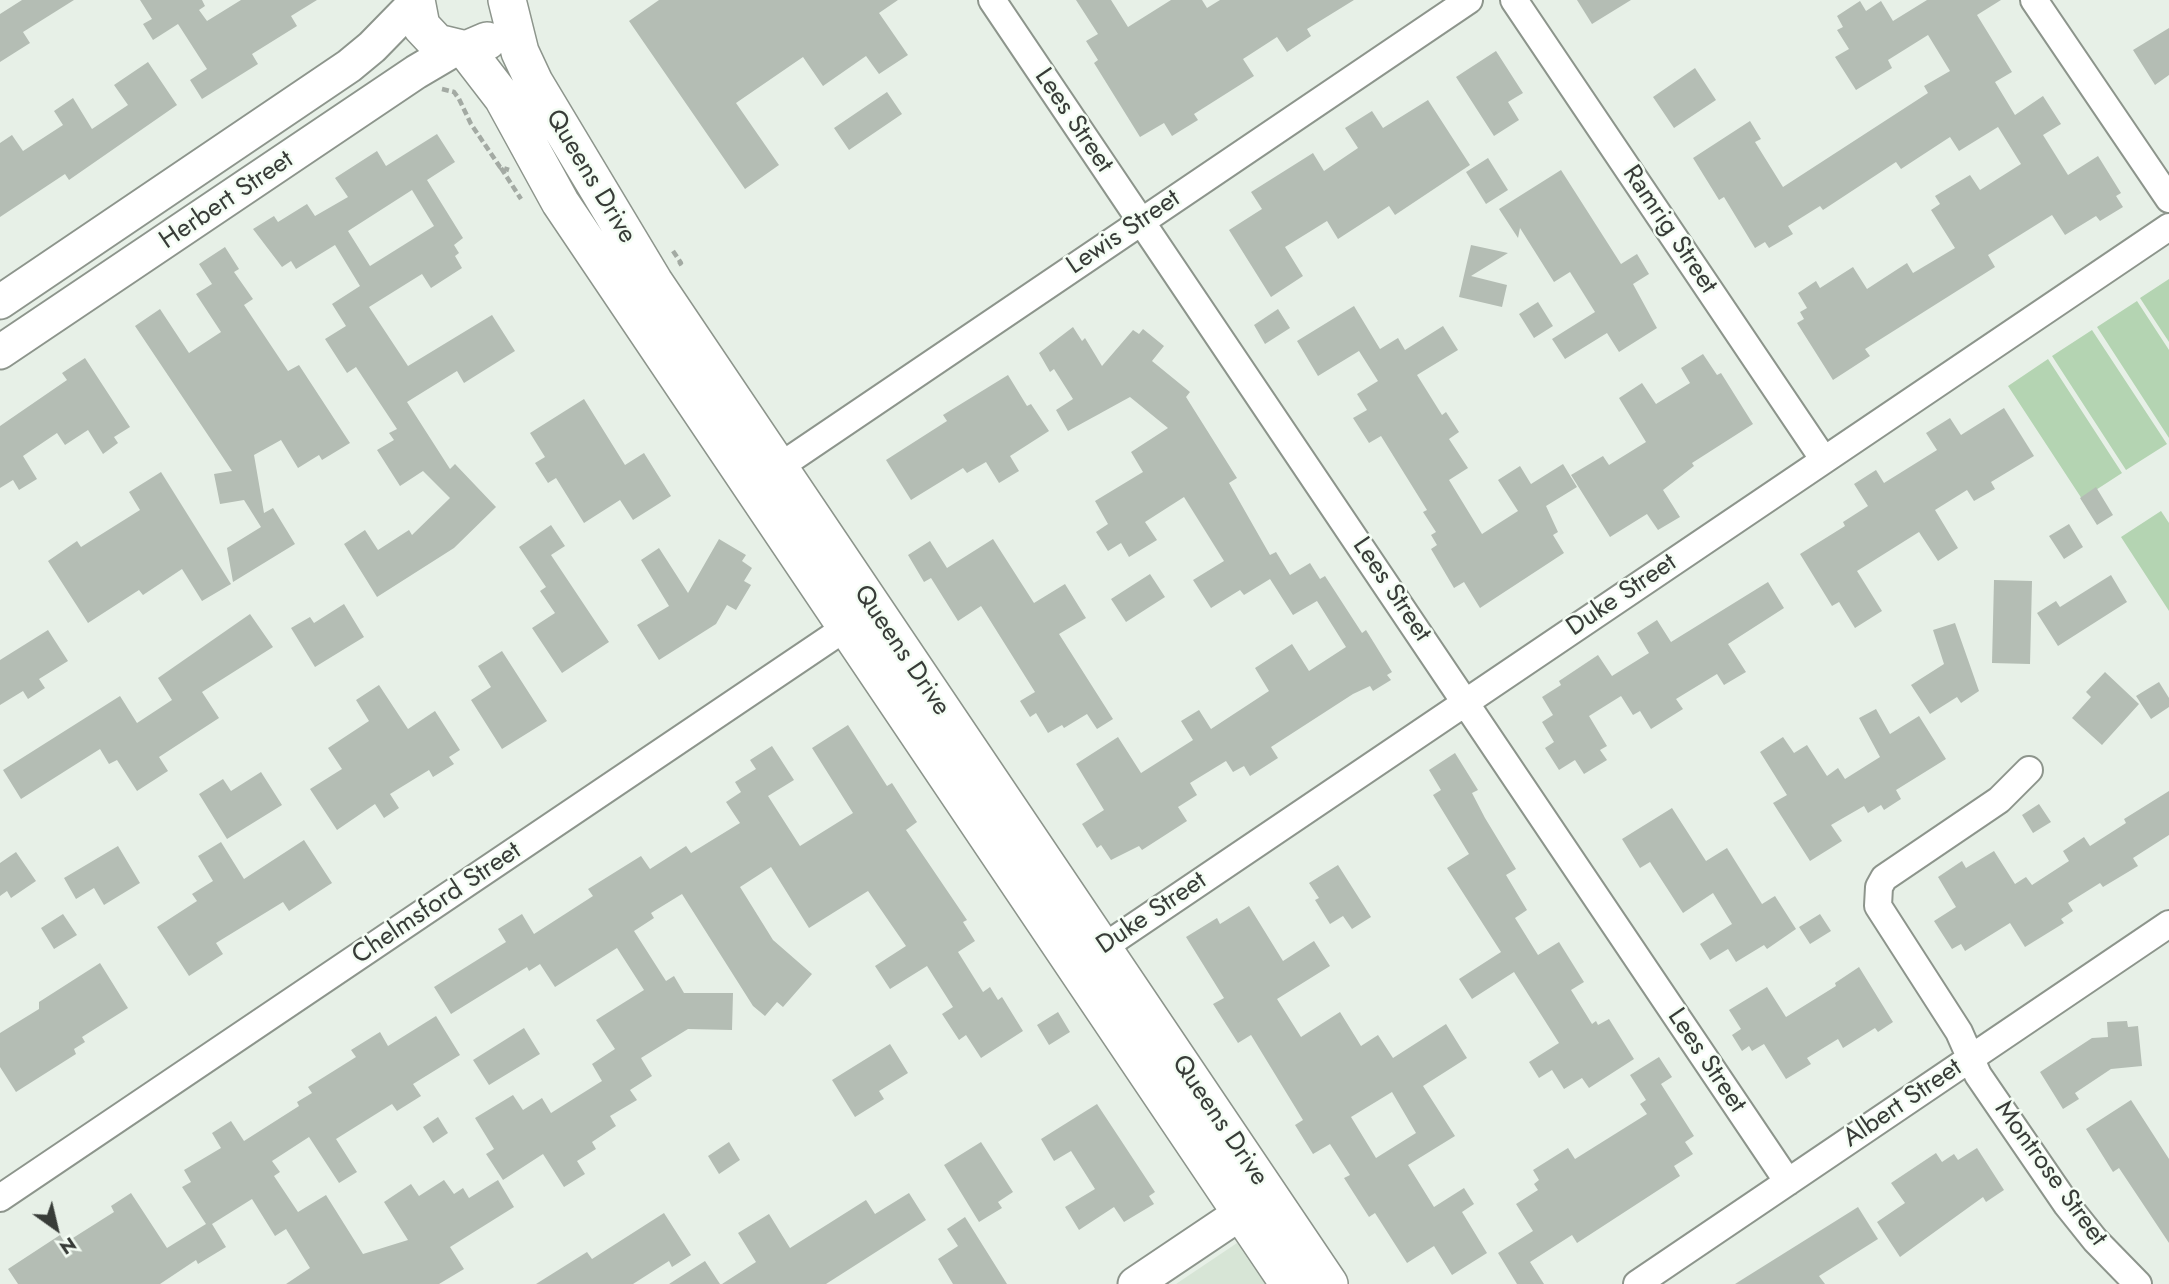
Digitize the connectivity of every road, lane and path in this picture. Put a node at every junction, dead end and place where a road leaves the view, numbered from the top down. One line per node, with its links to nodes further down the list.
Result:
1 (507, 0): 7 (main road, Herbert Street); 16 (main road, Queens Drive)
2 (992, 0): 11 (street, Lees Street)
3 (1469, 0): 11 (street, Lewis Street)
4 (1514, 0): 15 (street, Ramrig Street)
5 (2034, 0): 10 (street)
6 (416, 1): 7 (main road, Herbert Street); 13 (street, Herbert Street)
7 (460, 50): 14 (street, Herbert Street); 17 (main road, Queens Drive)
8 (437, 89): 9 (path)
9 (520, 173)
10 (2169, 200)
11 (1141, 222): 16 (street, Lewis Street); 18 (street, Lees Street)
12 (2169, 227): 15 (street, Duke Street)
13 (0, 302)
14 (0, 352)
15 (1824, 460): 18 (street, Duke Street)
16 (779, 467): 17 (main road, Queens Drive)
17 (860, 618): 21 (main road, Queens Drive); 24 (street, Chelmsford Street)
18 (1465, 702): 21 (street, Duke Street); 23 (street, Lees Street)
19 (2029, 770): 22 (street, Montrose Street)
20 (2169, 924): 22 (street, Albert Street)
21 (1089, 957): 25 (main road, Queens Drive)
22 (1971, 1058): 23 (street, Albert Street); 30 (street, Montrose Street)
23 (1788, 1182): 29 (street, Albert Street)
24 (0, 1198)
25 (1255, 1203): 26 (street); 27 (main road, Queens Drive); 28 (main road, Queens Drive)
26 (1135, 1284)
27 (1289, 1284)
28 (1329, 1284)
29 (1637, 1284)
30 (2138, 1284)

